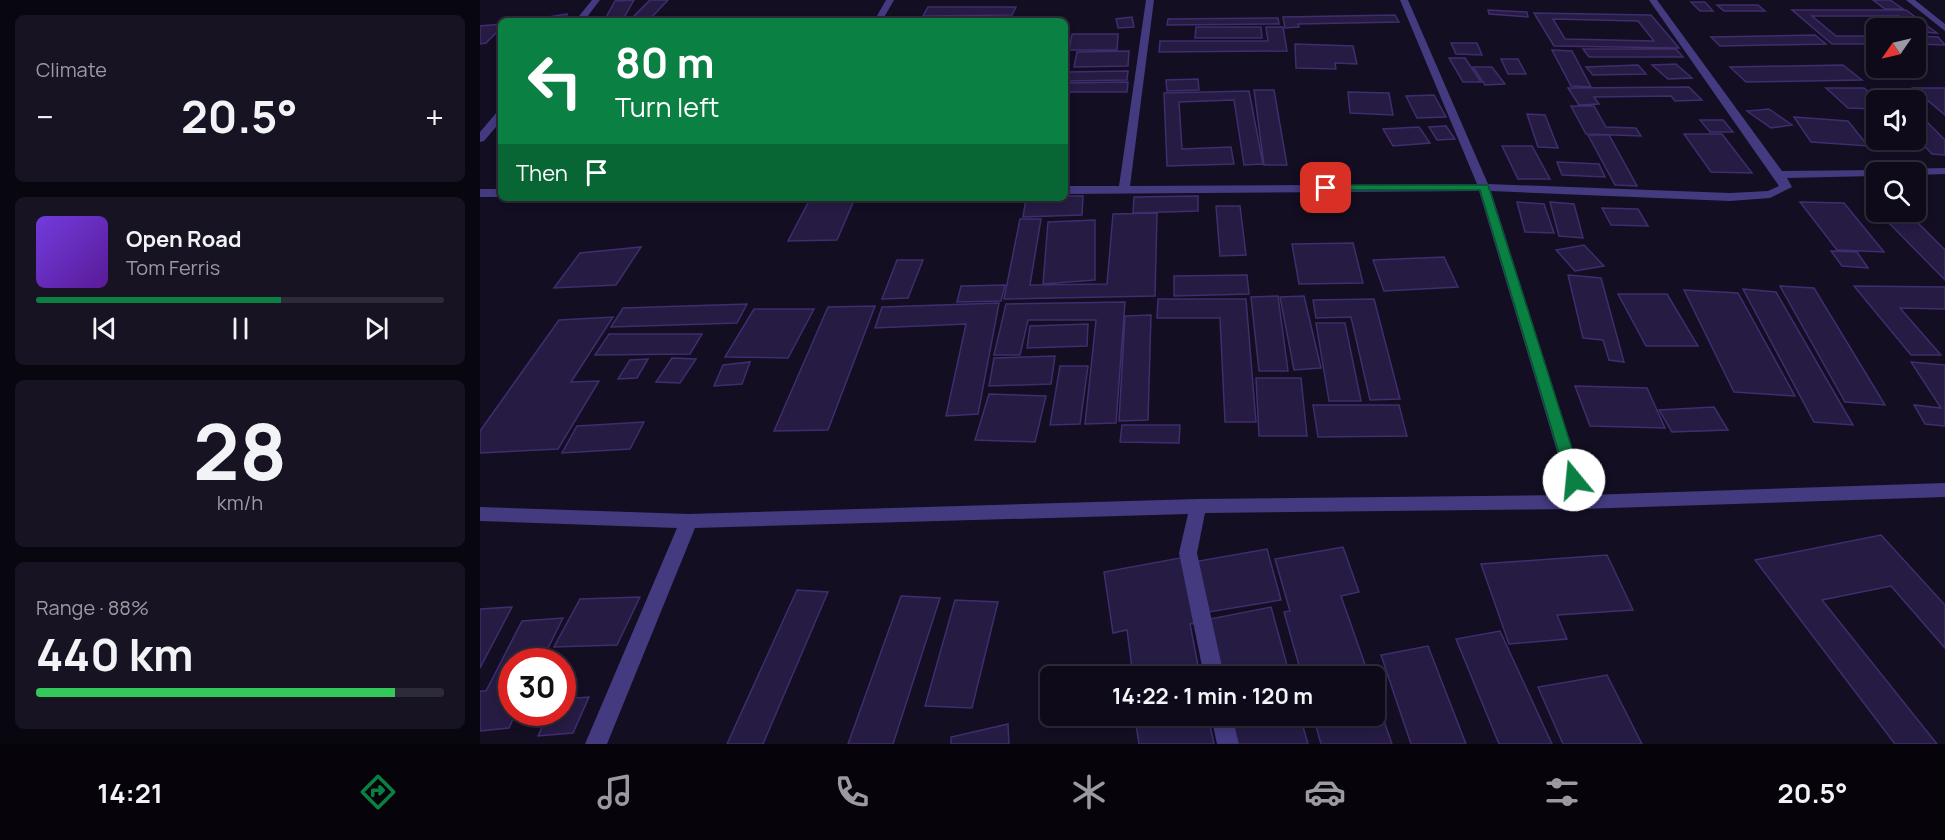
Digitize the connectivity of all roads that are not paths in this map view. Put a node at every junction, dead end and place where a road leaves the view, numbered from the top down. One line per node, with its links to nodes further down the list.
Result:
1 (596, 0): 7 (street)
2 (890, 0): 8 (street)
3 (1150, 0): 17 (street)
4 (1404, 0): 16 (street)
5 (1653, 0): 15 (street)
6 (1910, 0): 9 (street)
7 (581, 18)
8 (880, 18)
9 (1945, 28)
10 (498, 118): 11 (street)
11 (480, 139)
12 (1926, 171): 13 (street)
13 (1945, 171)
14 (1866, 173): 15 (street)
15 (1779, 175): 16 (street)
16 (1484, 187): 17 (street); 22 (street)
17 (1124, 189): 18 (street)
18 (1068, 190)
19 (480, 193): 20 (street)
20 (498, 193)
21 (1945, 490): 22 (street)
22 (1581, 502): 23 (street)
23 (1198, 506): 25 (street); 26 (street)
24 (480, 514): 25 (street)
25 (689, 521): 28 (street)
26 (1212, 666)
27 (1224, 726): 29 (street)
28 (596, 744)
29 (1228, 744)

